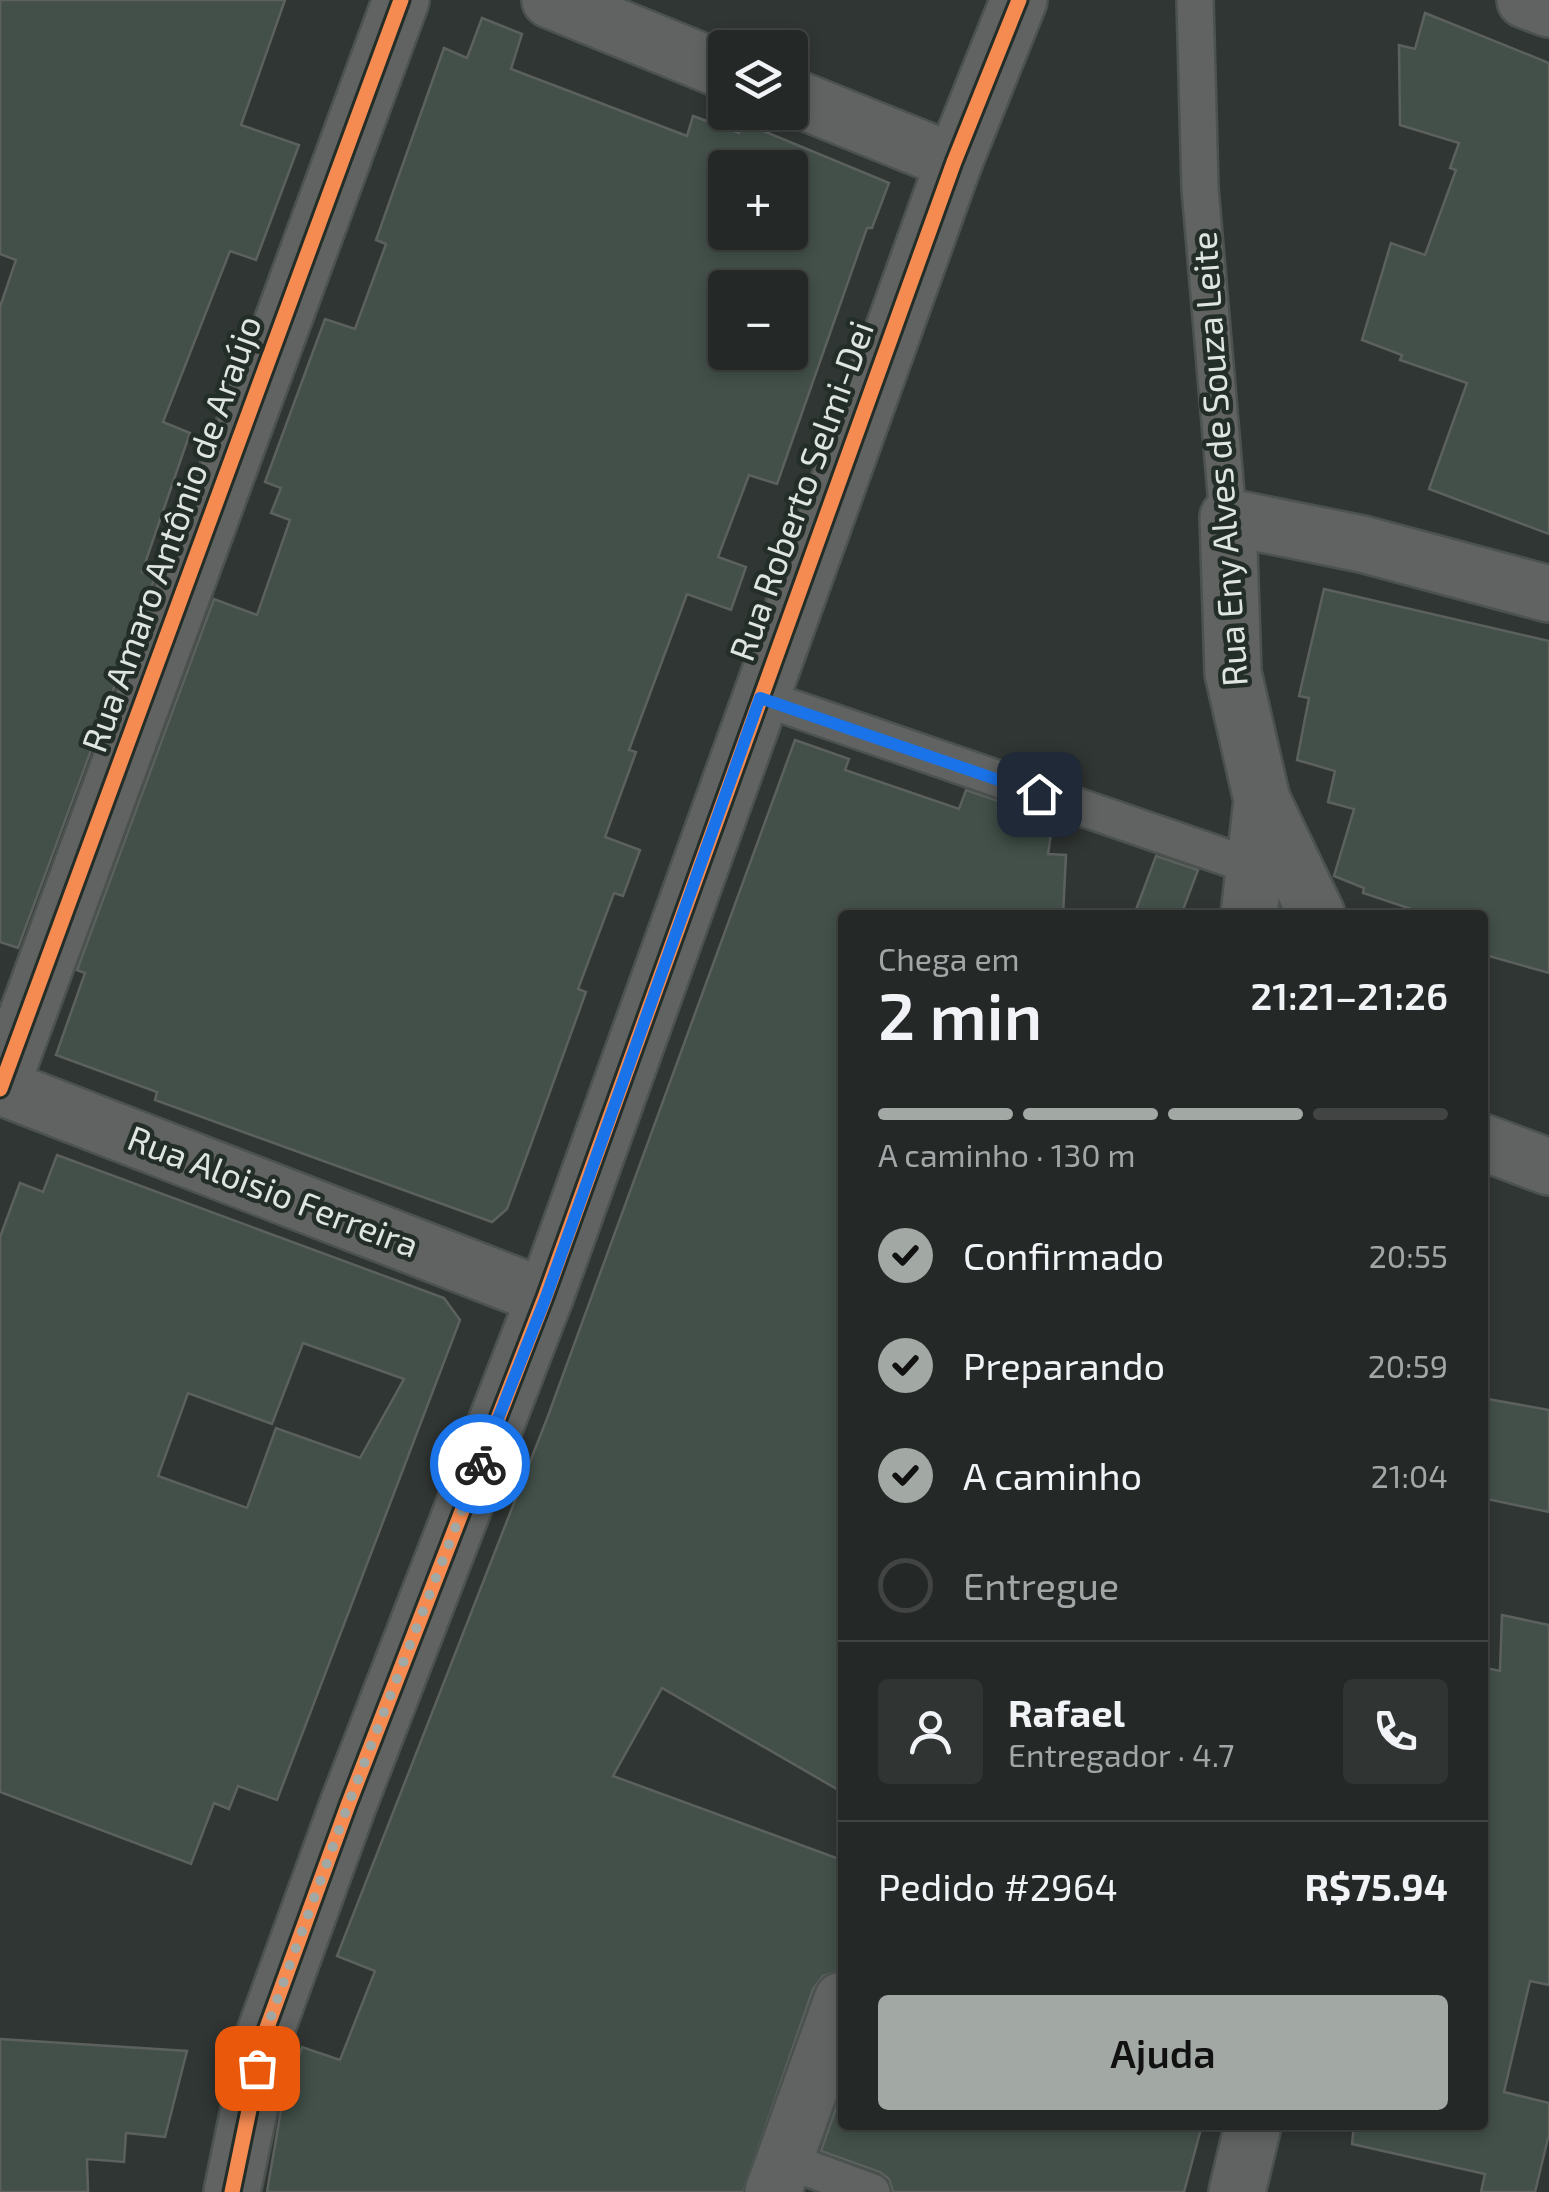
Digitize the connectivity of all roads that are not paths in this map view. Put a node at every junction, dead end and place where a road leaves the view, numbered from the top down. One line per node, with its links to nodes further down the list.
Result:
1 (401, 0): 14 (street, Rua Amaro Antônio de Araújo)
2 (550, 0): 5 (street)
3 (1018, 0): 7 (street, Rua Roberto Selmi-Dei)
4 (1195, 0): 8 (lane, Rua Eny Alves de Souza Leite)
5 (708, 63)
6 (808, 103): 7 (street)
7 (954, 162): 10 (street, Rua Roberto Selmi-Dei)
8 (1228, 517): 9 (street); 11 (street, Rua Eny Alves de Souza Leite)
9 (1549, 594)
10 (760, 698): 12 (lane); 17 (street, Rua Roberto Selmi-Dei)
11 (1262, 800): 12 (street, Rua Eny Alves de Souza Leite); 13 (street)
12 (1253, 891)
13 (1315, 910)
14 (0, 1088): 17 (street, Rua Aloisio Ferreira)
15 (1488, 1144): 16 (street)
16 (1549, 1167)
17 (546, 1297): 21 (street, Rua Roberto Selmi-Dei)
18 (838, 2011): 20 (street)
19 (1252, 2130): 23 (street)
20 (779, 2176): 22 (lane)
21 (232, 2192)
22 (872, 2192)
23 (1237, 2192)

